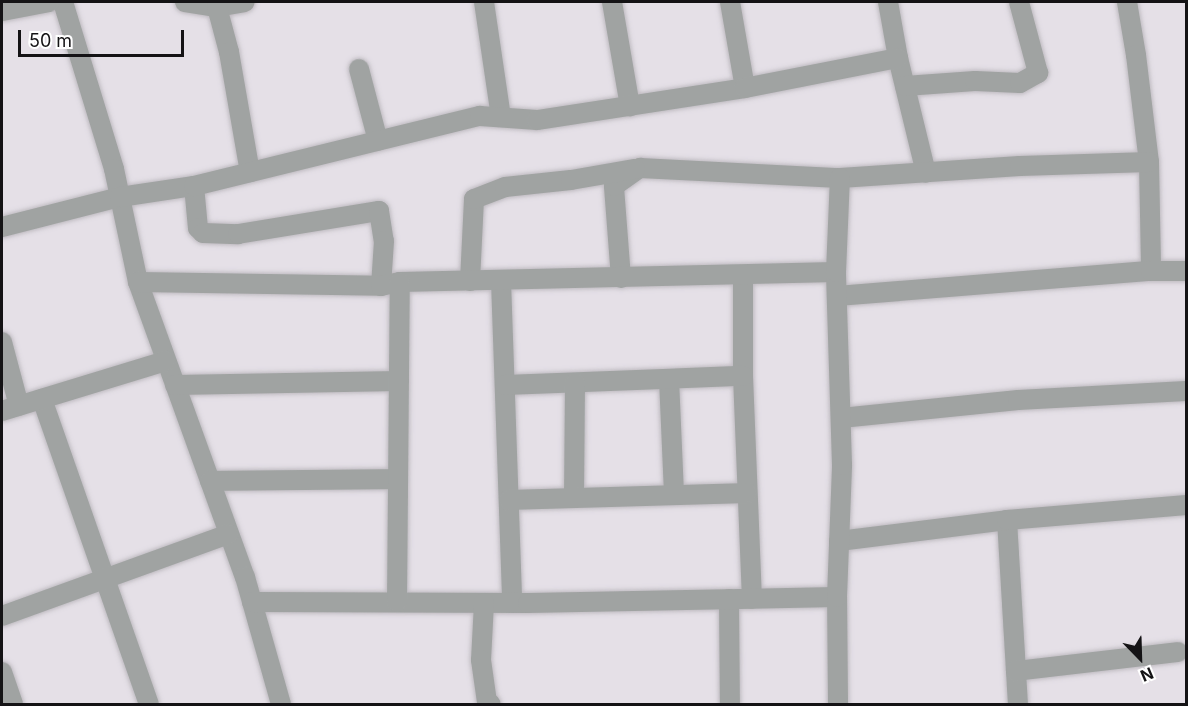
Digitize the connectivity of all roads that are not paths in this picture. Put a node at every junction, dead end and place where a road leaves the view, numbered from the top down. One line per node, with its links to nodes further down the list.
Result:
1 (49, 2): 12 (street)
2 (63, 2): 26 (street)
3 (186, 2): 11 (street)
4 (245, 2): 11 (street)
5 (484, 2): 18 (street)
6 (612, 2): 17 (street)
7 (730, 2): 16 (street)
8 (888, 2): 13 (street)
9 (1019, 2): 15 (street)
10 (1127, 2): 20 (street)
11 (217, 7): 22 (street)
12 (2, 11)
13 (898, 58): 15 (street); 16 (street)
14 (359, 69): 19 (street)
15 (905, 86): 23 (street)
16 (745, 88): 17 (street)
17 (630, 106): 18 (street)
18 (501, 117): 19 (street)
19 (378, 141): 22 (street)
20 (1149, 162): 23 (street); 28 (street)
21 (640, 168): 24 (street); 32 (street); 33 (street)
22 (250, 172): 25 (street)
23 (926, 173): 24 (street)
24 (840, 178): 30 (street)
25 (194, 186): 26 (street); 36 (street)
26 (120, 197): 27 (street); 35 (street)
27 (2, 227)
28 (1151, 271): 29 (street); 37 (street)
29 (1186, 271)
30 (836, 272): 31 (street); 37 (street)
31 (743, 274): 32 (street); 40 (street)
32 (621, 278): 34 (street)
33 (470, 281): 34 (street); 36 (street)
34 (501, 281): 45 (street)
35 (138, 282): 36 (street); 39 (street)
36 (391, 284): 42 (street)
37 (837, 296): 49 (street)
38 (2, 342): 48 (street)
39 (166, 361): 44 (street); 47 (street)
40 (743, 376): 41 (street); 52 (street)
41 (669, 379): 43 (street); 53 (street)
42 (399, 381): 44 (street); 50 (street)
43 (575, 383): 45 (street); 54 (street)
44 (174, 385): 51 (street)
45 (505, 385): 55 (street)
46 (1186, 391): 49 (street)
47 (42, 399): 48 (street); 60 (street)
48 (10, 409)
49 (841, 418): 59 (street)
50 (398, 479): 51 (street); 65 (street)
51 (210, 481): 58 (street)
52 (747, 493): 53 (street); 63 (street)
53 (674, 495): 54 (street)
54 (574, 498): 55 (street)
55 (508, 500): 67 (street)
56 (1186, 505): 57 (street)
57 (1007, 520): 59 (street); 70 (street)
58 (230, 534): 60 (street); 64 (street)
59 (839, 541): 61 (street)
60 (104, 580): 68 (street); 73 (street)
61 (837, 597): 63 (street); 77 (street)
62 (729, 599): 63 (street); 67 (street); 76 (street)
63 (752, 599)
64 (252, 602): 65 (street); 74 (street)
65 (398, 602): 66 (street)
66 (484, 603): 67 (street); 75 (street)
67 (512, 603)
68 (2, 616)
69 (1178, 652): 70 (street)
70 (1016, 671): 78 (street)
71 (2, 672): 72 (street)
72 (13, 705)
73 (149, 705)
74 (281, 705)
75 (491, 705)
76 (730, 705)
77 (838, 705)
78 (1018, 705)

